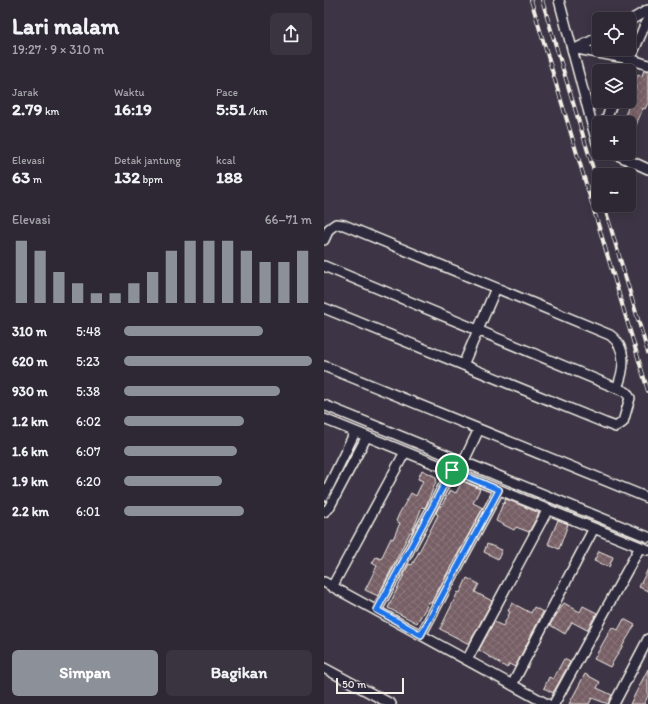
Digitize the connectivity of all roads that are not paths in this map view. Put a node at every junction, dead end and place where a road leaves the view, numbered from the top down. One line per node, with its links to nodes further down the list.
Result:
1 (559, 0): 6 (street)
2 (648, 10): 3 (street)
3 (636, 16)
4 (648, 18): 7 (street)
5 (592, 40): 6 (street)
6 (574, 49): 7 (street); 10 (street)
7 (630, 59): 8 (street); 9 (street)
8 (628, 64)
9 (648, 65)
10 (592, 119)
11 (630, 160): 12 (street)
12 (647, 167)
13 (324, 240): 15 (street)
14 (324, 266): 17 (street)
15 (496, 288): 17 (street); 20 (street)
16 (324, 308): 18 (street)
17 (478, 330): 18 (street); 20 (street)
18 (463, 365): 20 (street)
19 (324, 366): 23 (street)
20 (617, 388)
21 (324, 406): 27 (street)
22 (324, 419): 24 (street)
23 (479, 429): 27 (street); 31 (street)
24 (355, 432): 25 (street); 30 (street)
25 (367, 436): 26 (street); 33 (street)
26 (405, 452): 28 (street); 37 (street)
27 (463, 463): 35 (street)
28 (452, 470): 29 (street); 38 (street)
29 (499, 490): 32 (street); 39 (street)
30 (324, 496)
31 (648, 498)
32 (548, 509): 34 (street); 41 (street)
33 (324, 512)
34 (594, 528): 36 (street); 43 (street)
35 (648, 537)
36 (644, 548): 46 (street)
37 (328, 584): 38 (street)
38 (377, 610): 39 (street)
39 (421, 635): 41 (street)
40 (648, 639): 47 (street)
41 (467, 660): 43 (street)
42 (324, 668): 44 (street)
43 (512, 685): 45 (street)
44 (391, 704)
45 (547, 704)
46 (554, 704)
47 (614, 704)

